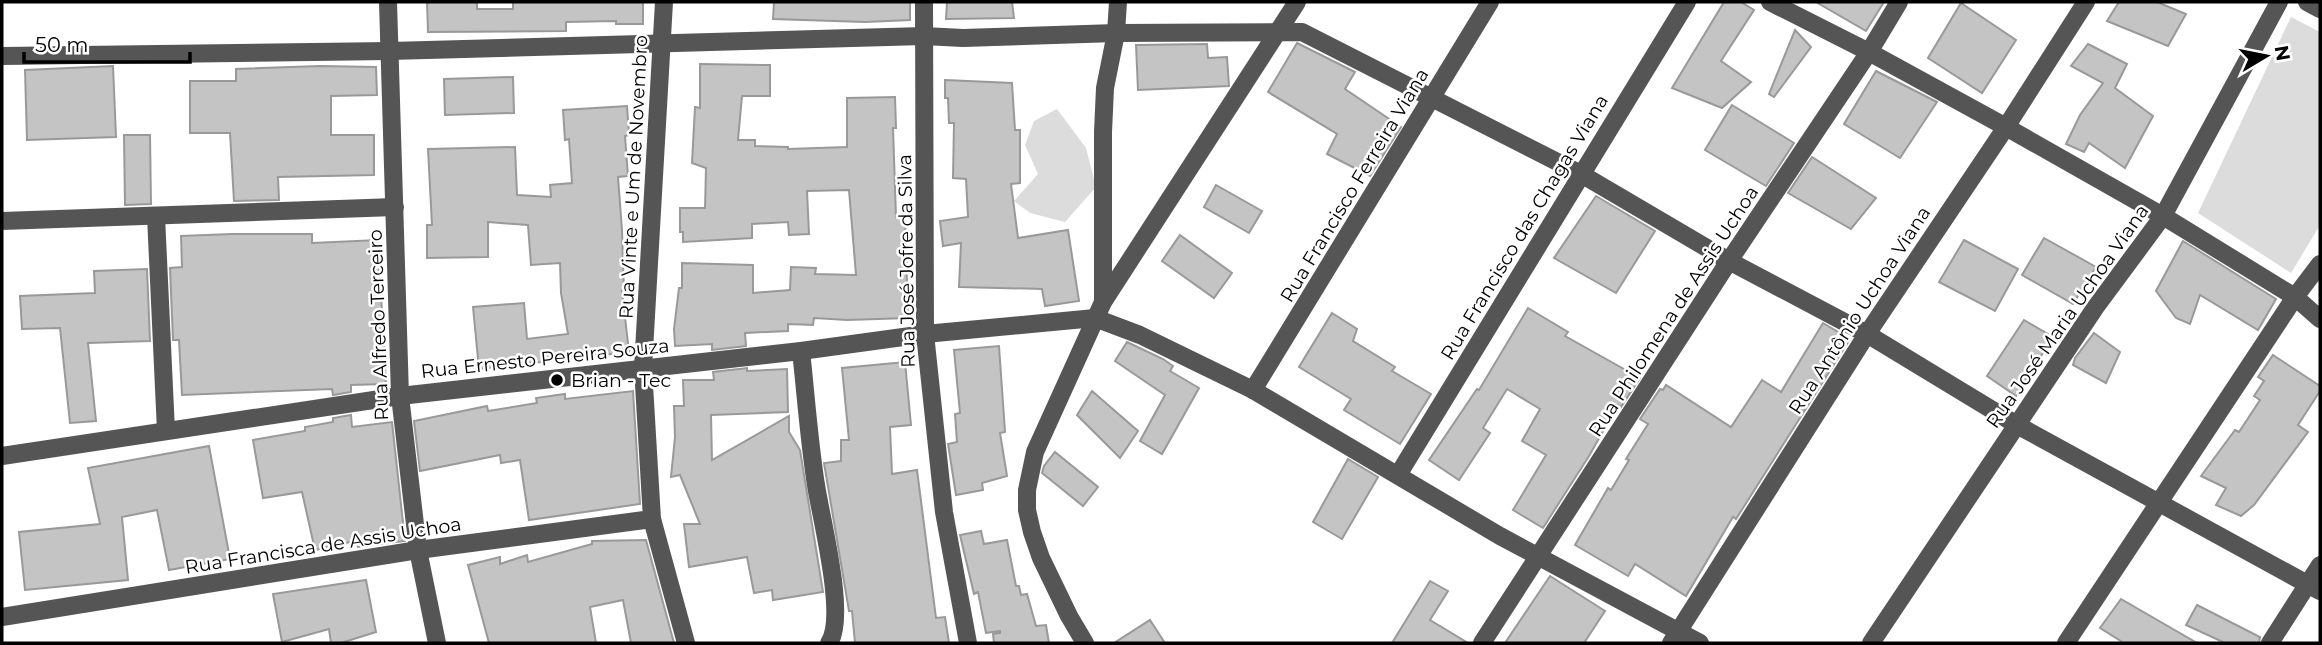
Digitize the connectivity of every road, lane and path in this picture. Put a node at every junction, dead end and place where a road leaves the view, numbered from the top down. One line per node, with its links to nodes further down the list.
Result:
1 (388, 2): 18 (street, Rua Alfredo Terceiro)
2 (664, 2): 17 (street, Rua Vinte e Um de Novembro)
3 (924, 2): 16 (street, Rua José Jofre da Silva)
4 (1118, 2): 15 (street)
5 (1297, 2): 14 (street)
6 (1490, 2): 21 (street, Rua Francisco Ferreira Viana)
7 (1687, 2): 23 (street, Rua Francisco das Chagas Viana)
8 (1770, 2): 19 (street)
9 (1899, 2): 19 (street, Rua Philomena de Assis Uchoa)
10 (2085, 2): 22 (street, Rua Antônio Uchoa Viana)
11 (2279, 2): 26 (street, Rua José Maria Uchoa Viana)
12 (2307, 2): 13 (street)
13 (2320, 9)
14 (1276, 31): 15 (street); 21 (street); 31 (street)
15 (1116, 33): 16 (street); 31 (street)
16 (924, 36): 17 (street); 34 (street, Rua José Jofre da Silva)
17 (662, 44): 18 (street); 37 (street, Rua Vinte e Um de Novembro)
18 (390, 51): 20 (street); 24 (street, Rua Alfredo Terceiro)
19 (1869, 52): 22 (street); 28 (street, Rua Philomena de Assis Uchoa)
20 (2, 56)
21 (1432, 97): 23 (street); 38 (street, Rua Francisco Ferreira Viana)
22 (2006, 127): 26 (street); 35 (street, Rua Antônio Uchoa Viana)
23 (1581, 174): 28 (street); 43 (street, Rua Francisco das Chagas Viana)
24 (395, 207): 25 (street); 39 (street, Rua Alfredo Terceiro)
25 (156, 216): 27 (street); 41 (street)
26 (2163, 216): 30 (street); 40 (street, Rua José Maria Uchoa Viana)
27 (2, 221)
28 (1729, 261): 35 (street); 47 (street, Rua Philomena de Assis Uchoa)
29 (2320, 264): 30 (street)
30 (2295, 297): 33 (street); 44 (street)
31 (1103, 302): 32 (street)
32 (1096, 318): 34 (street, Rua Ernesto Pereira Souza); 38 (street); 56 (street)
33 (2320, 319)
34 (925, 334): 36 (street, Rua Ernesto Pereira Souza); 55 (street, Rua José Jofre da Silva)
35 (1867, 334): 40 (street); 51 (street, Rua Antônio Uchoa Viana)
36 (801, 351): 37 (street, Rua Ernesto Pereira Souza); 54 (street)
37 (643, 368): 39 (street, Rua Ernesto Pereira Souza); 45 (street, Rua Vinte e Um de Novembro)
38 (1253, 390): 43 (street)
39 (400, 396): 41 (street, Rua Ernesto Pereira Souza); 46 (street, Rua Alfredo Terceiro)
40 (2017, 425): 44 (street); 59 (street, Rua José Maria Uchoa Viana)
41 (166, 430): 42 (street, Rua Ernesto Pereira Souza)
42 (2, 456)
43 (1398, 475): 47 (street)
44 (2159, 502): 49 (street); 60 (street)
45 (652, 519): 46 (street, Rua Francisca de Assis Uchoa); 53 (street, Rua Vinte e Um de Novembro)
46 (418, 550): 50 (street, Rua Francisca de Assis Uchoa); 52 (street, Rua Alfredo Terceiro)
47 (1538, 556): 51 (street); 57 (street, Rua Philomena de Assis Uchoa)
48 (2320, 565): 49 (street)
49 (2314, 587): 61 (street)
50 (2, 617)
51 (1674, 637): 58 (street)
52 (437, 643)
53 (686, 643)
54 (829, 643)
55 (968, 643)
56 (1085, 643)
57 (1482, 643)
58 (1700, 643)
59 (1871, 643)
60 (2066, 643)
61 (2270, 643)

